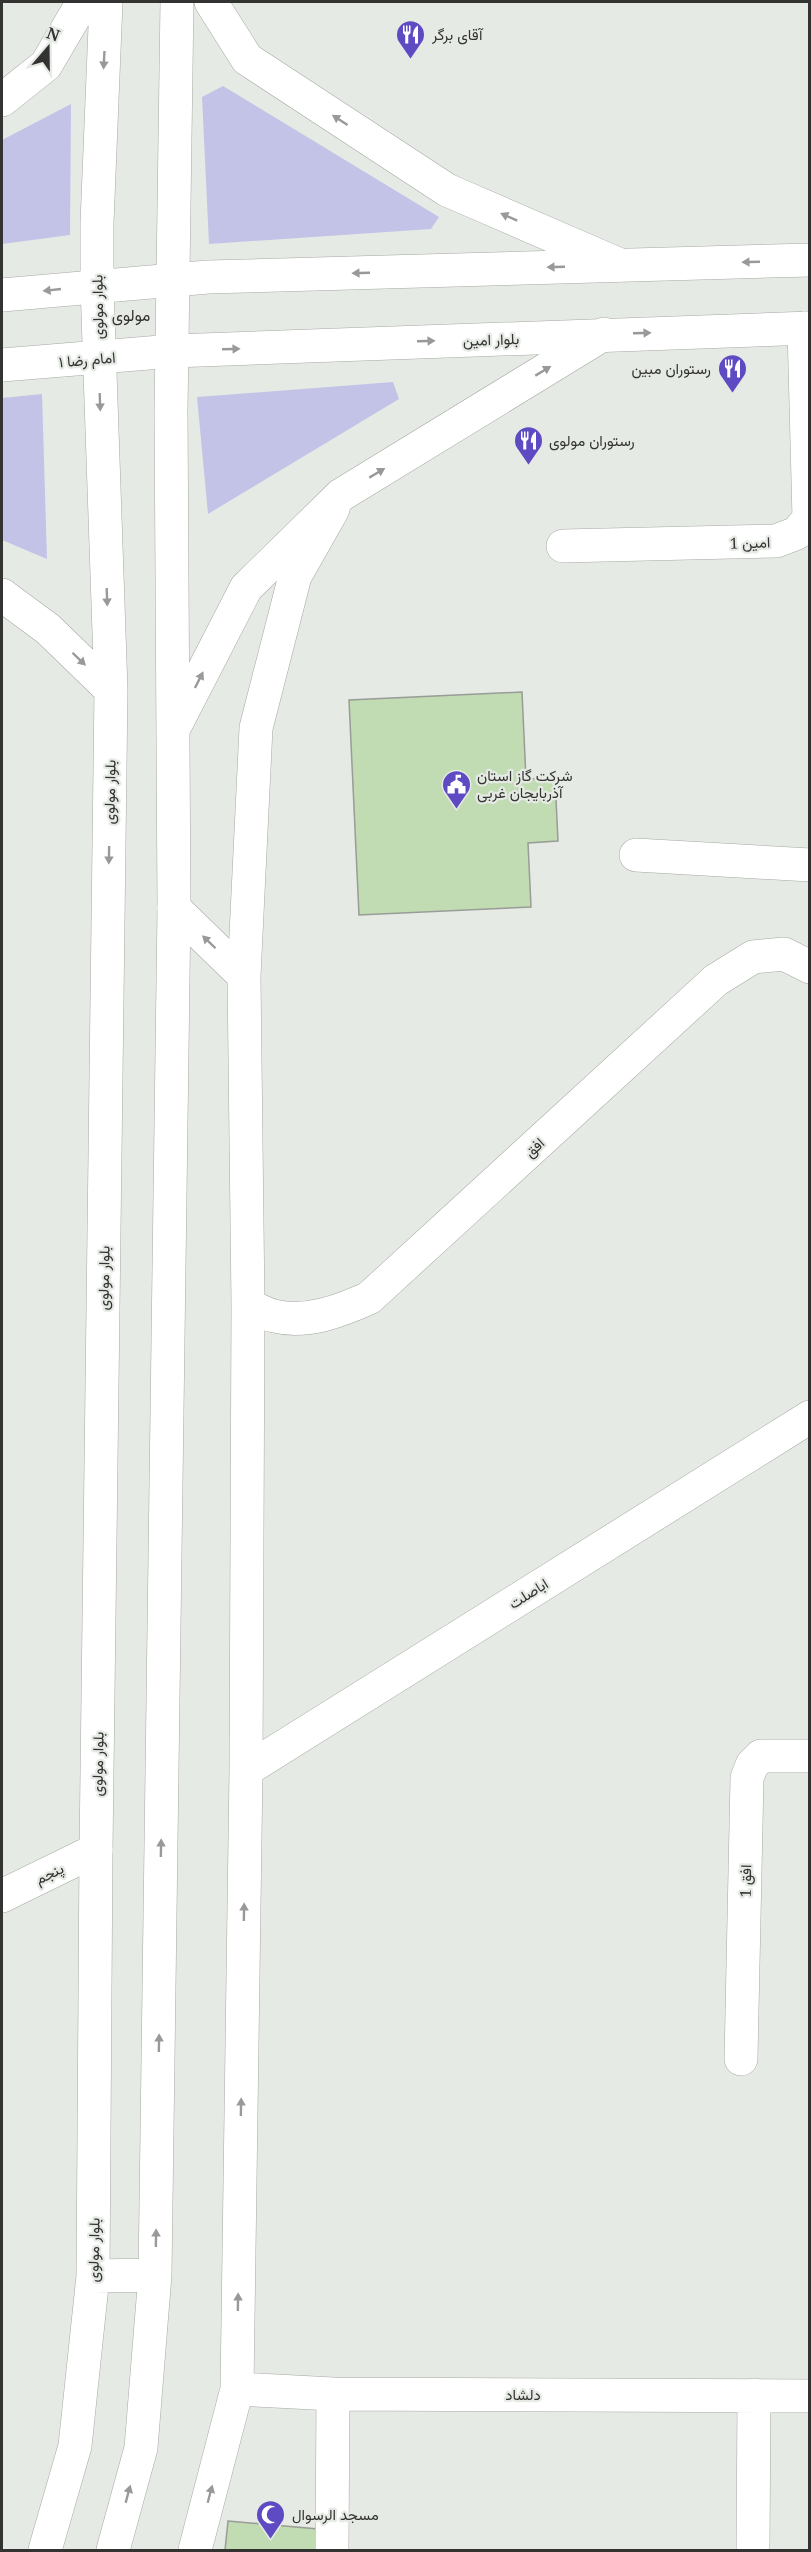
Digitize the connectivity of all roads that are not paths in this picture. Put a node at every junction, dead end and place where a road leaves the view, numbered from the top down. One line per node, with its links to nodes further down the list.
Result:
1 (83, 2): 5 (main road)
2 (106, 2): 9 (main road, بلوار مولوی, one-way to 9)
3 (177, 2): 8 (main road)
4 (210, 2): 7 (main road, one-way to 4)
5 (2, 100)
6 (810, 260): 7 (main road, one-way to 7)
7 (620, 266): 8 (main road, one-way to 8)
8 (173, 279): 9 (main road); 13 (main road)
9 (97, 285): 10 (main road, one-way to 10); 14 (main road, بلوار مولوی)
10 (2, 295)
11 (807, 328): 12 (main road, بلوار امین, one-way to 11); 17 (main road, امین 1)
12 (604, 334): 13 (main road, بلوار امین, one-way to 12); 16 (main road, one-way to 12)
13 (173, 351): 14 (main road, امام رضا ۱); 20 (main road)
14 (98, 359): 15 (main road, امام رضا ۱); 19 (main road, بلوار مولوی, one-way to 19)
15 (2, 365)
16 (341, 495): 20 (main road, one-way to 16); 25 (main road)
17 (563, 546)
18 (2, 595): 19 (main road, one-way to 19)
19 (111, 690): 30 (main road, بلوار مولوی, one-way to 30)
20 (172, 733): 23 (main road)
21 (636, 855): 22 (main road)
22 (810, 865)
23 (174, 908): 25 (main road, one-way to 23); 33 (main road, one-way to 23)
24 (810, 967): 26 (main road, افق)
25 (244, 976): 26 (main road)
26 (248, 1305): 29 (main road)
27 (810, 1417): 29 (main road, اباصلت)
28 (810, 1756): 32 (main road, افق 1)
29 (246, 1770): 35 (main road, one-way to 29)
30 (96, 1850): 31 (main road, پنجم); 34 (main road, بلوار مولوی)
31 (2, 1896)
32 (741, 2059)
33 (155, 2275): 34 (main road); 40 (main road, one-way to 33)
34 (93, 2276): 39 (main road, بلوار مولوی)
35 (237, 2389): 36 (main road, دلشاد); 41 (main road, one-way to 35)
36 (333, 2394): 37 (main road, دلشاد); 42 (main road)
37 (754, 2395): 38 (main road, دلشاد); 43 (main road)
38 (810, 2396)
39 (45, 2550)
40 (113, 2550)
41 (195, 2550)
42 (332, 2550)
43 (753, 2550)

